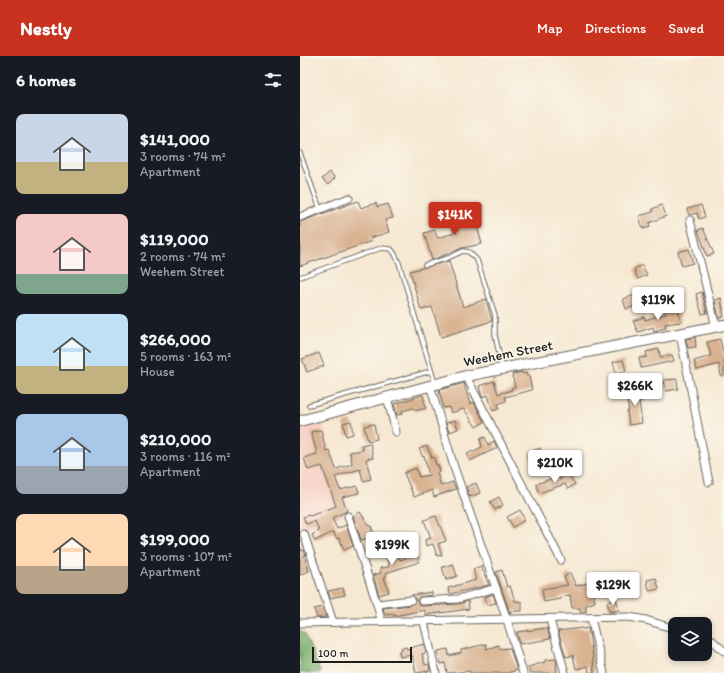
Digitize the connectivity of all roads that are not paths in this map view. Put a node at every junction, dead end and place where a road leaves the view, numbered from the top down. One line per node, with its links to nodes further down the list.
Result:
1 (300, 153): 3 (lane)
2 (349, 198): 3 (street)
3 (320, 210): 4 (street)
4 (300, 218)
5 (690, 220): 8 (street)
6 (426, 265): 10 (lane)
7 (300, 277): 11 (lane)
8 (720, 326): 9 (street, Weehem Street)
9 (680, 334): 10 (street, Weehem Street); 18 (street)
10 (503, 368): 12 (street, Weehem Street)
11 (431, 371): 13 (lane); 15 (lane)
12 (466, 376): 13 (street, Weehem Street); 21 (street)
13 (432, 384): 14 (street, Weehem Street); 22 (street)
14 (387, 397): 16 (street, Weehem Street); 17 (street)
15 (309, 405)
16 (300, 421)
17 (396, 432)
18 (709, 482)
19 (348, 516): 25 (street)
20 (304, 534): 30 (street)
21 (561, 560)
22 (496, 588): 24 (street); 28 (street)
23 (411, 600): 25 (street)
24 (422, 601)
25 (377, 604): 27 (street)
26 (590, 618): 29 (street); 33 (street); 39 (street)
27 (381, 620): 30 (street); 31 (street)
28 (507, 620): 29 (street); 31 (street); 37 (street)
29 (550, 620): 38 (street)
30 (333, 622): 32 (street)
31 (424, 622): 36 (street)
32 (300, 623)
33 (668, 627)
34 (712, 640): 35 (street)
35 (724, 651)
36 (436, 673)
37 (523, 673)
38 (565, 673)
39 (604, 673)

